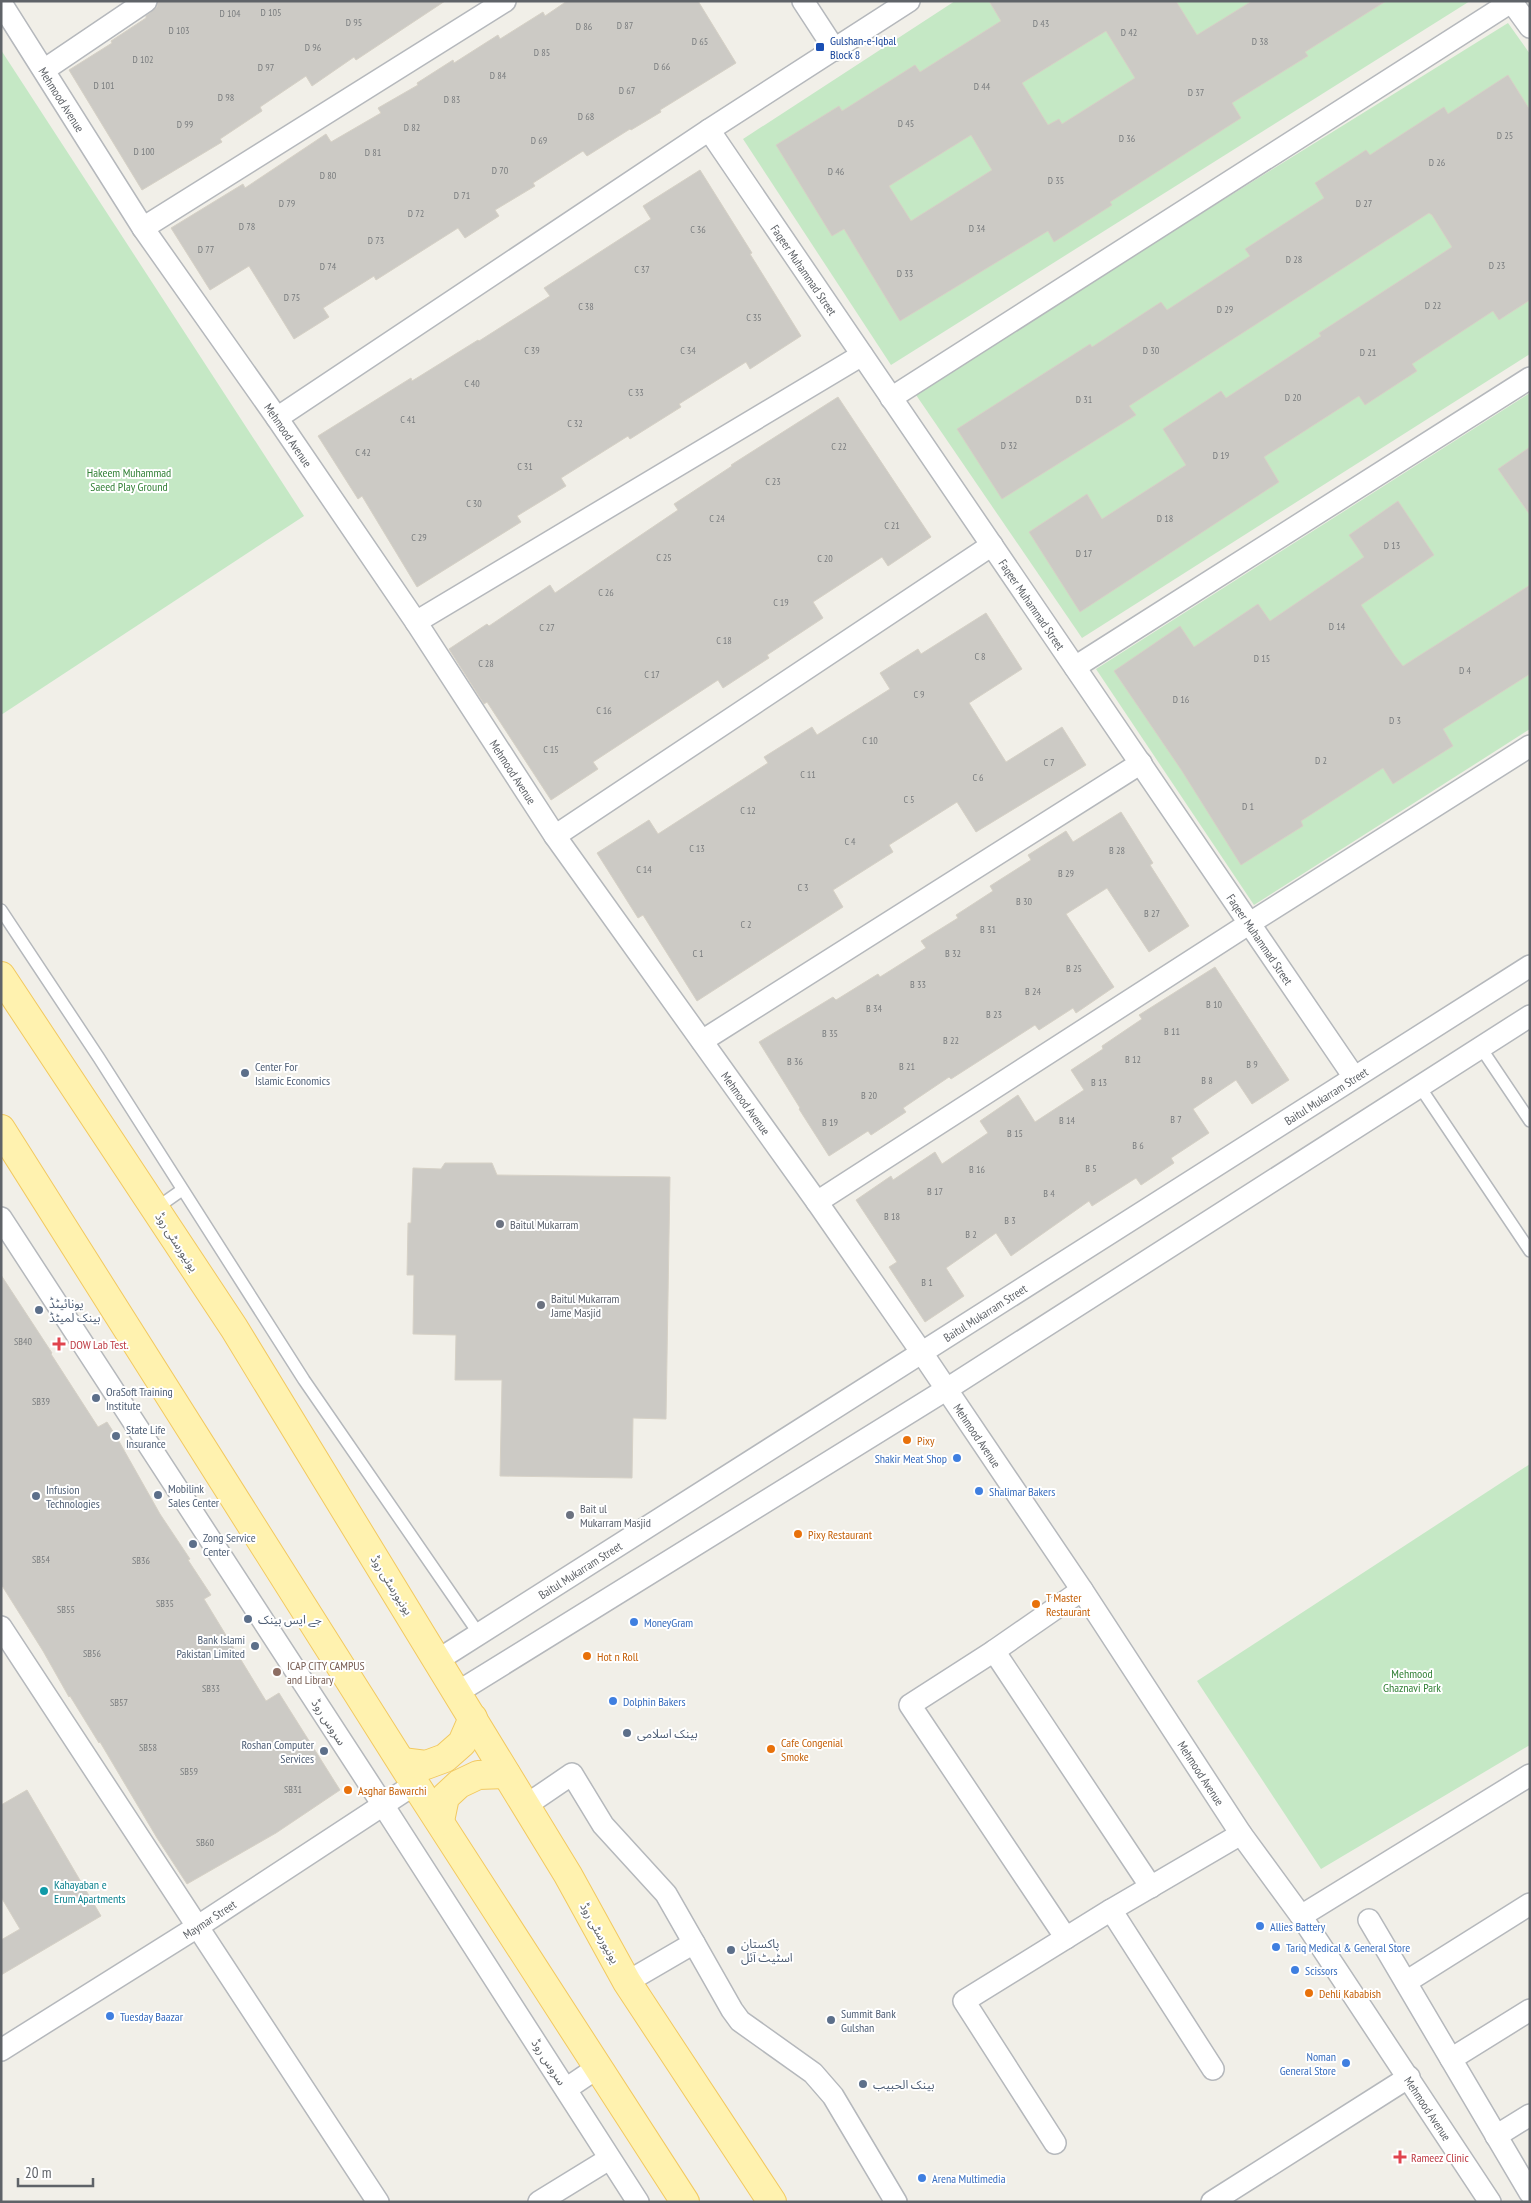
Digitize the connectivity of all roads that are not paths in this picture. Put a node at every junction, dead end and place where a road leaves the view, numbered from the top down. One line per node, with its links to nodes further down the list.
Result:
1 (146, 1): 9 (street)
2 (505, 1): 11 (street)
3 (803, 1): 8 (street)
4 (909, 1): 8 (street)
5 (1511, 2): 7 (street); 14 (street)
6 (1, 3): 9 (street, Mehmood Avenue)
7 (1530, 27)
8 (836, 50): 10 (street)
9 (44, 70): 11 (street, Mehmood Avenue)
10 (709, 130): 12 (street, Faqeer Muhammad Street); 15 (street)
11 (143, 228): 15 (street, Mehmood Avenue)
12 (862, 355): 14 (street, Faqeer Muhammad Street); 17 (street)
13 (1530, 378): 18 (street)
14 (891, 398): 16 (street, Faqeer Muhammad Street)
15 (277, 418): 17 (street, Mehmood Avenue)
16 (992, 545): 18 (street, Faqeer Muhammad Street); 21 (street)
17 (416, 622): 21 (street, Mehmood Avenue)
18 (1075, 667): 20 (street, Faqeer Muhammad Street)
19 (1530, 746): 23 (street)
20 (1141, 763): 23 (street, Faqeer Muhammad Street); 27 (street)
21 (555, 836): 27 (street, Mehmood Avenue)
22 (1, 910): 33 (lane)
23 (1250, 923): 29 (street, Faqeer Muhammad Street); 34 (street)
24 (1530, 966): 29 (street, Baitul Mukarram Street)
25 (1, 976): 35 (main road, یونیورسٹی روڈ)
26 (1530, 1016): 28 (street)
27 (702, 1041): 34 (street, Mehmood Avenue)
28 (1481, 1048): 30 (street); 31 (lane)
29 (1354, 1077): 38 (street, Baitul Mukarram Street)
30 (1420, 1086): 37 (lane); 39 (street)
31 (1530, 1121)
32 (1, 1129): 47 (main road)
33 (182, 1190): 35 (lane); 42 (lane)
34 (818, 1202): 38 (street, Mehmood Avenue)
35 (155, 1209): 44 (main road, یونیورسٹی روڈ)
36 (1, 1218): 50 (street, سروس روڈ)
37 (1530, 1251)
38 (922, 1353): 39 (street, Mehmood Avenue); 42 (street, Baitul Mukarram Street)
39 (947, 1389): 40 (street, Mehmood Avenue); 45 (street)
40 (1082, 1590): 43 (street); 53 (street, Mehmood Avenue)
41 (1, 1627): 59 (street)
42 (478, 1634): 44 (street, Baitul Mukarram Street)
43 (994, 1651): 54 (street); 60 (street)
44 (438, 1660): 45 (main road, یونیورسٹی روڈ)
45 (458, 1692): 46 (main road, یونیورسٹی روڈ)
46 (473, 1718): 47 (main road); 48 (main road, یونیورسٹی روڈ)
47 (408, 1773): 50 (street, Maymar Street); 52 (main road)
48 (506, 1774): 51 (main road, یونیورسٹی روڈ); 52 (main road)
49 (1530, 1775): 57 (street)
50 (383, 1805): 59 (street, Maymar Street); 70 (street, سروس روڈ)
51 (525, 1806): 61 (street); 62 (main road, یونیورسٹی روڈ)
52 (440, 1821): 67 (main road)
53 (1241, 1834): 54 (street); 57 (street, Mehmood Avenue)
54 (1151, 1887): 56 (street)
55 (1530, 1904): 63 (street)
56 (1111, 1910): 60 (street); 68 (street)
57 (1301, 1916): 69 (street, Mehmood Avenue)
58 (1369, 1920): 63 (street)
59 (197, 1927): 65 (street, Maymar Street); 76 (street)
60 (1066, 1938): 73 (street)
61 (694, 1943): 62 (street); 81 (street)
62 (628, 1982): 80 (main road, یونیورسٹی روڈ)
63 (1406, 1982): 66 (street)
64 (1530, 2010): 66 (street)
65 (1, 2050)
66 (1451, 2059): 72 (street)
67 (597, 2068): 70 (street); 79 (main road)
68 (1213, 2069)
69 (1409, 2077): 82 (street); 83 (street, Mehmood Avenue)
70 (566, 2089): 74 (street, سروس روڈ)
71 (1530, 2115): 72 (street)
72 (1496, 2136): 75 (street)
73 (1056, 2143)
74 (609, 2159): 77 (street); 78 (street, سروس روڈ)
75 (1530, 2193)
76 (378, 2202)
77 (539, 2202)
78 (638, 2202)
79 (685, 2202)
80 (772, 2202)
81 (896, 2202)
82 (1212, 2202)
83 (1490, 2202)

